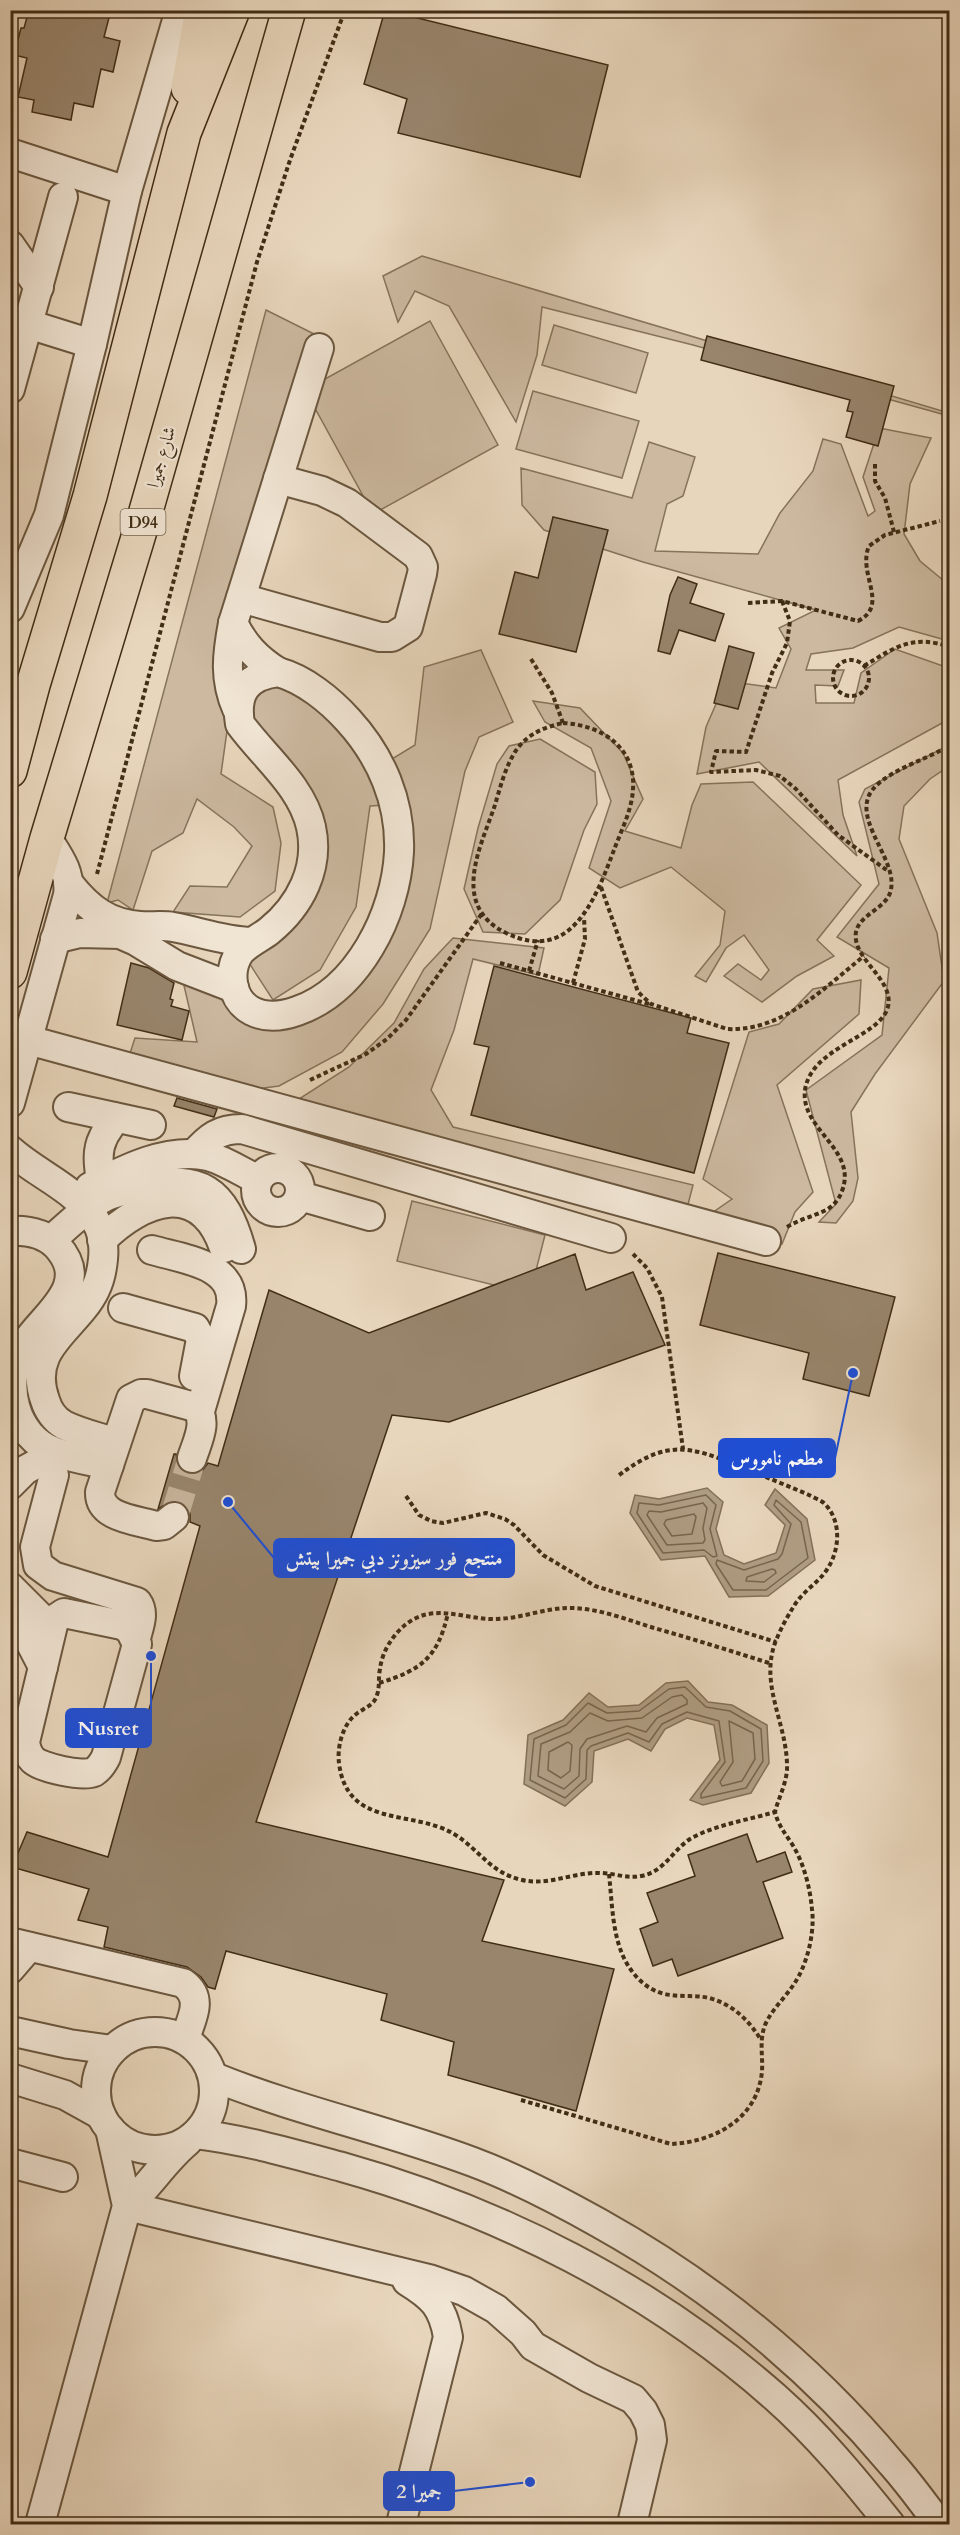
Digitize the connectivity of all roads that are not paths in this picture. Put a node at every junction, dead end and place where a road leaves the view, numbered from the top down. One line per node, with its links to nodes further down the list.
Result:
1 (180, 10): 9 (street)
2 (202, 10): 7 (main road)
3 (233, 10): 7 (main road)
4 (290, 10): 6 (main road, شارع جميرا / D94)
5 (304, 10): 6 (main road)
6 (272, 71): 23 (main road, شارع جميرا / D94)
7 (184, 133): 22 (main road)
8 (10, 153): 9 (street)
9 (127, 191): 14 (street)
10 (63, 197): 12 (street)
11 (10, 245): 12 (street)
12 (39, 287): 13 (street)
13 (28, 324): 14 (street); 16 (street)
14 (92, 344): 18 (street)
15 (319, 348): 17 (street)
16 (10, 389)
17 (278, 479): 19 (street); 19 (street)
18 (13, 598)
19 (237, 611): 20 (street); 21 (street)
20 (278, 672): 21 (street); 29 (street)
21 (237, 709): 27 (street)
22 (10, 771)
23 (47, 838): 24 (street); 28 (main road, شارع جميرا / D94)
24 (79, 896): 25 (street); 26 (street)
25 (138, 933): 26 (street); 27 (street); 29 (street)
26 (56, 939): 30 (street)
27 (251, 942): 29 (street)
28 (10, 972)
29 (234, 988)
30 (28, 1040): 31 (street); 44 (street)
31 (10, 1103)
32 (68, 1107): 33 (street)
33 (112, 1122): 34 (street); 37 (street)
34 (151, 1125)
35 (10, 1150): 38 (street)
36 (194, 1154): 37 (street); 39 (street); 41 (street)
37 (112, 1176): 38 (street)
38 (82, 1202): 42 (street); 43 (street); 43 (street)
39 (370, 1216)
40 (10, 1231): 42 (street)
41 (610, 1238)
42 (51, 1240): 49 (street)
43 (102, 1240): 48 (street)
44 (766, 1241)
45 (152, 1250): 47 (street)
46 (123, 1308): 47 (street)
47 (193, 1408): 50 (street); 51 (street)
48 (51, 1413): 49 (street); 50 (street)
49 (17, 1436): 52 (street)
50 (112, 1454): 52 (street); 54 (street)
51 (192, 1458)
52 (55, 1464): 53 (street); 58 (street)
53 (10, 1485)
54 (174, 1517)
55 (10, 1587): 57 (street)
56 (10, 1612): 59 (street)
57 (53, 1625): 58 (street); 59 (street)
58 (136, 1638): 59 (street)
59 (43, 1667)
60 (20, 1944): 61 (street); 63 (street)
61 (10, 1969)
62 (10, 2031): 64 (street)
63 (185, 2038): 64 (street); 65 (street)
64 (112, 2050): 67 (street)
65 (214, 2077): 68 (street); 77 (street)
66 (12, 2079): 67 (street)
67 (105, 2122): 68 (street); 71 (street)
68 (193, 2137): 71 (street); 76 (street)
69 (10, 2163): 70 (street)
70 (63, 2177)
71 (127, 2206): 72 (street); 73 (street)
72 (387, 2269): 74 (street); 75 (street)
73 (40, 2524)
74 (401, 2524)
75 (632, 2524)
76 (890, 2524)
77 (939, 2524)

